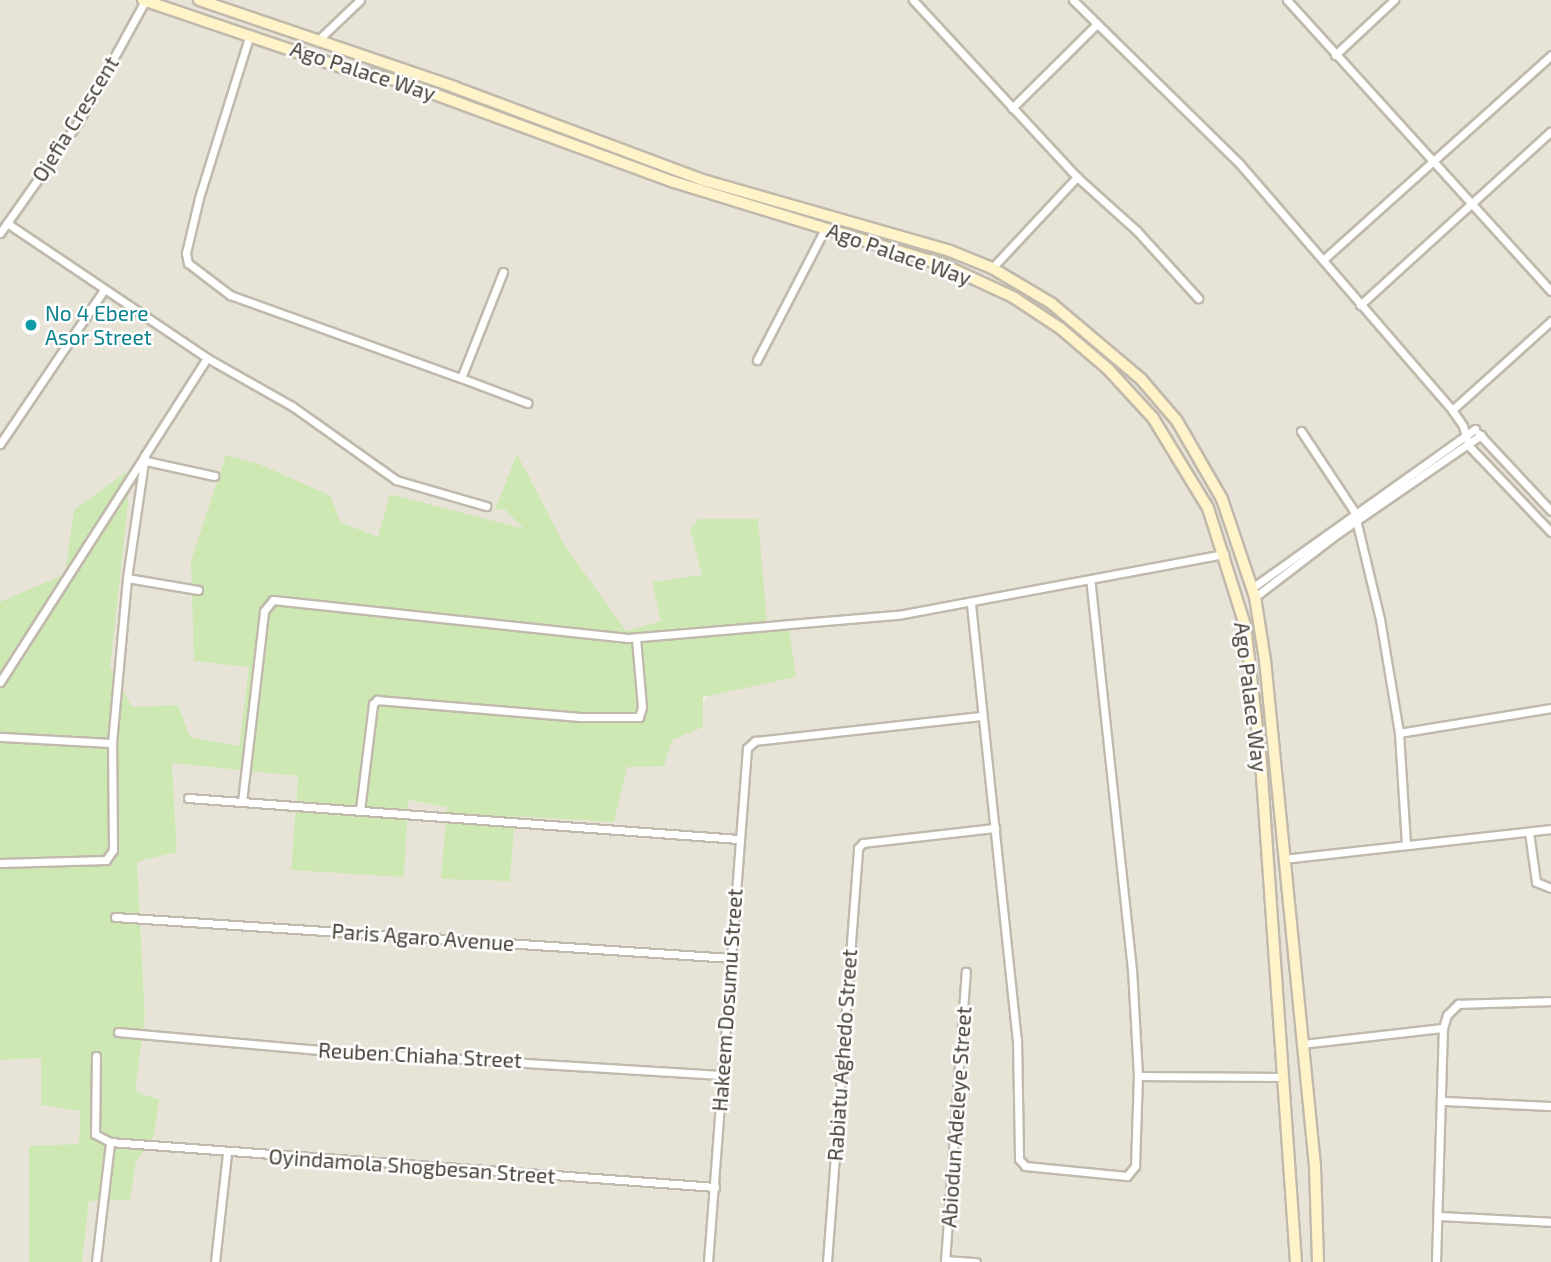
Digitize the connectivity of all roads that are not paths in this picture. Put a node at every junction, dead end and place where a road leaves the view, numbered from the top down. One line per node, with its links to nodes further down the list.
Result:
1 (144, 0): 9 (main road, Ago Palace Way); 18 (street, Ojefia Crescent)
2 (200, 0): 10 (main road, Ago Palace Way)
3 (360, 0): 10 (street)
4 (913, 0): 13 (street)
5 (1073, 0): 8 (street)
6 (1287, 0): 11 (street)
7 (1394, 0): 11 (street)
8 (1096, 25): 13 (street); 21 (street)
9 (250, 34): 19 (main road, Ago Palace Way); 31 (street)
10 (316, 42): 22 (main road, Ago Palace Way)
11 (1335, 55): 15 (street)
12 (1551, 55): 15 (street)
13 (1013, 108): 16 (street)
14 (1551, 131): 17 (street)
15 (1434, 162): 17 (street); 21 (street)
16 (1077, 177): 22 (street); 26 (street)
17 (1470, 202): 25 (street); 27 (street)
18 (7, 223): 20 (street, Ojefia Crescent); 24 (street)
19 (825, 229): 30 (street); 47 (main road, Ago Palace Way)
20 (0, 233)
21 (1324, 259): 27 (street)
22 (992, 268): 51 (main road, Ago Palace Way)
23 (503, 272): 31 (street)
24 (104, 290): 29 (street); 38 (street)
25 (1551, 290)
26 (1198, 298)
27 (1360, 305): 33 (street)
28 (1551, 321): 33 (street)
29 (207, 358): 40 (street); 42 (street)
30 (757, 360)
31 (461, 378): 32 (street)
32 (527, 403)
33 (1452, 410): 34 (street)
34 (1464, 426): 36 (street); 37 (street)
35 (1301, 431): 43 (street)
36 (1478, 432): 37 (street); 39 (street); 44 (street)
37 (1465, 438): 39 (street); 43 (street)
38 (0, 444)
39 (1469, 446): 45 (street); 46 (street)
40 (146, 458): 41 (street); 48 (street); 54 (street)
41 (214, 476)
42 (486, 506)
43 (1354, 511): 45 (street); 51 (street)
44 (1551, 511)
45 (1356, 522): 51 (street); 57 (street)
46 (1551, 532)
47 (1225, 554): 49 (street); 81 (main road, Ago Palace Way)
48 (127, 578): 50 (street); 59 (street)
49 (1090, 579): 52 (street); 80 (street)
50 (198, 590)
51 (1253, 593): 68 (main road, Ago Palace Way)
52 (971, 604): 53 (street); 56 (street)
53 (636, 638): 61 (street); 62 (street)
54 (0, 682)
55 (1551, 708): 57 (street)
56 (981, 716): 63 (street); 66 (street, Hakeem Dosumu Street)
57 (1399, 733): 67 (street)
58 (0, 737): 59 (street)
59 (112, 743): 69 (street)
60 (188, 798): 61 (street)
61 (242, 802): 62 (street)
62 (360, 810): 66 (street)
63 (995, 828): 80 (street); 97 (street, Rabiatu Aghedo Street)
64 (1551, 829): 65 (street)
65 (1529, 832): 67 (street); 70 (street)
66 (738, 839): 72 (street, Hakeem Dosumu Street)
67 (1406, 845): 68 (street)
68 (1283, 859): 77 (main road, Ago Palace Way)
69 (0, 863)
70 (1551, 888)
71 (115, 917): 72 (street, Paris Agaro Avenue)
72 (731, 958): 79 (street, Hakeem Dosumu Street)
73 (966, 972): 93 (street, Abiodun Adeleye Street)
74 (1551, 1000): 75 (street)
75 (1443, 1028): 77 (street); 82 (street)
76 (118, 1032): 79 (street, Reuben Chiaha Street)
77 (1302, 1044): 87 (main road, Ago Palace Way)
78 (96, 1056): 84 (street)
79 (721, 1074): 88 (street, Hakeem Dosumu Street)
80 (1138, 1076): 81 (street)
81 (1284, 1077): 86 (main road, Ago Palace Way)
82 (1443, 1101): 83 (street); 91 (street)
83 (1551, 1106)
84 (110, 1142): 85 (street, Oyindamola Shogbesan Street); 94 (street)
85 (228, 1153): 88 (street, Oyindamola Shogbesan Street); 95 (street)
86 (1291, 1170): 87 (main road); 89 (main road, Ago Palace Way)
87 (1315, 1174): 90 (main road, Ago Palace Way)
88 (715, 1187): 96 (street, Hakeem Dosumu Street)
89 (1293, 1190): 90 (main road); 99 (main road, Ago Palace Way)
90 (1316, 1195): 100 (main road, Ago Palace Way)
91 (1438, 1216): 92 (street); 101 (street)
92 (1551, 1222)
93 (945, 1261): 98 (street)
94 (96, 1262)
95 (215, 1262)
96 (708, 1262)
97 (827, 1262)
98 (976, 1262)
99 (1296, 1262)
100 (1318, 1262)
101 (1436, 1262)

